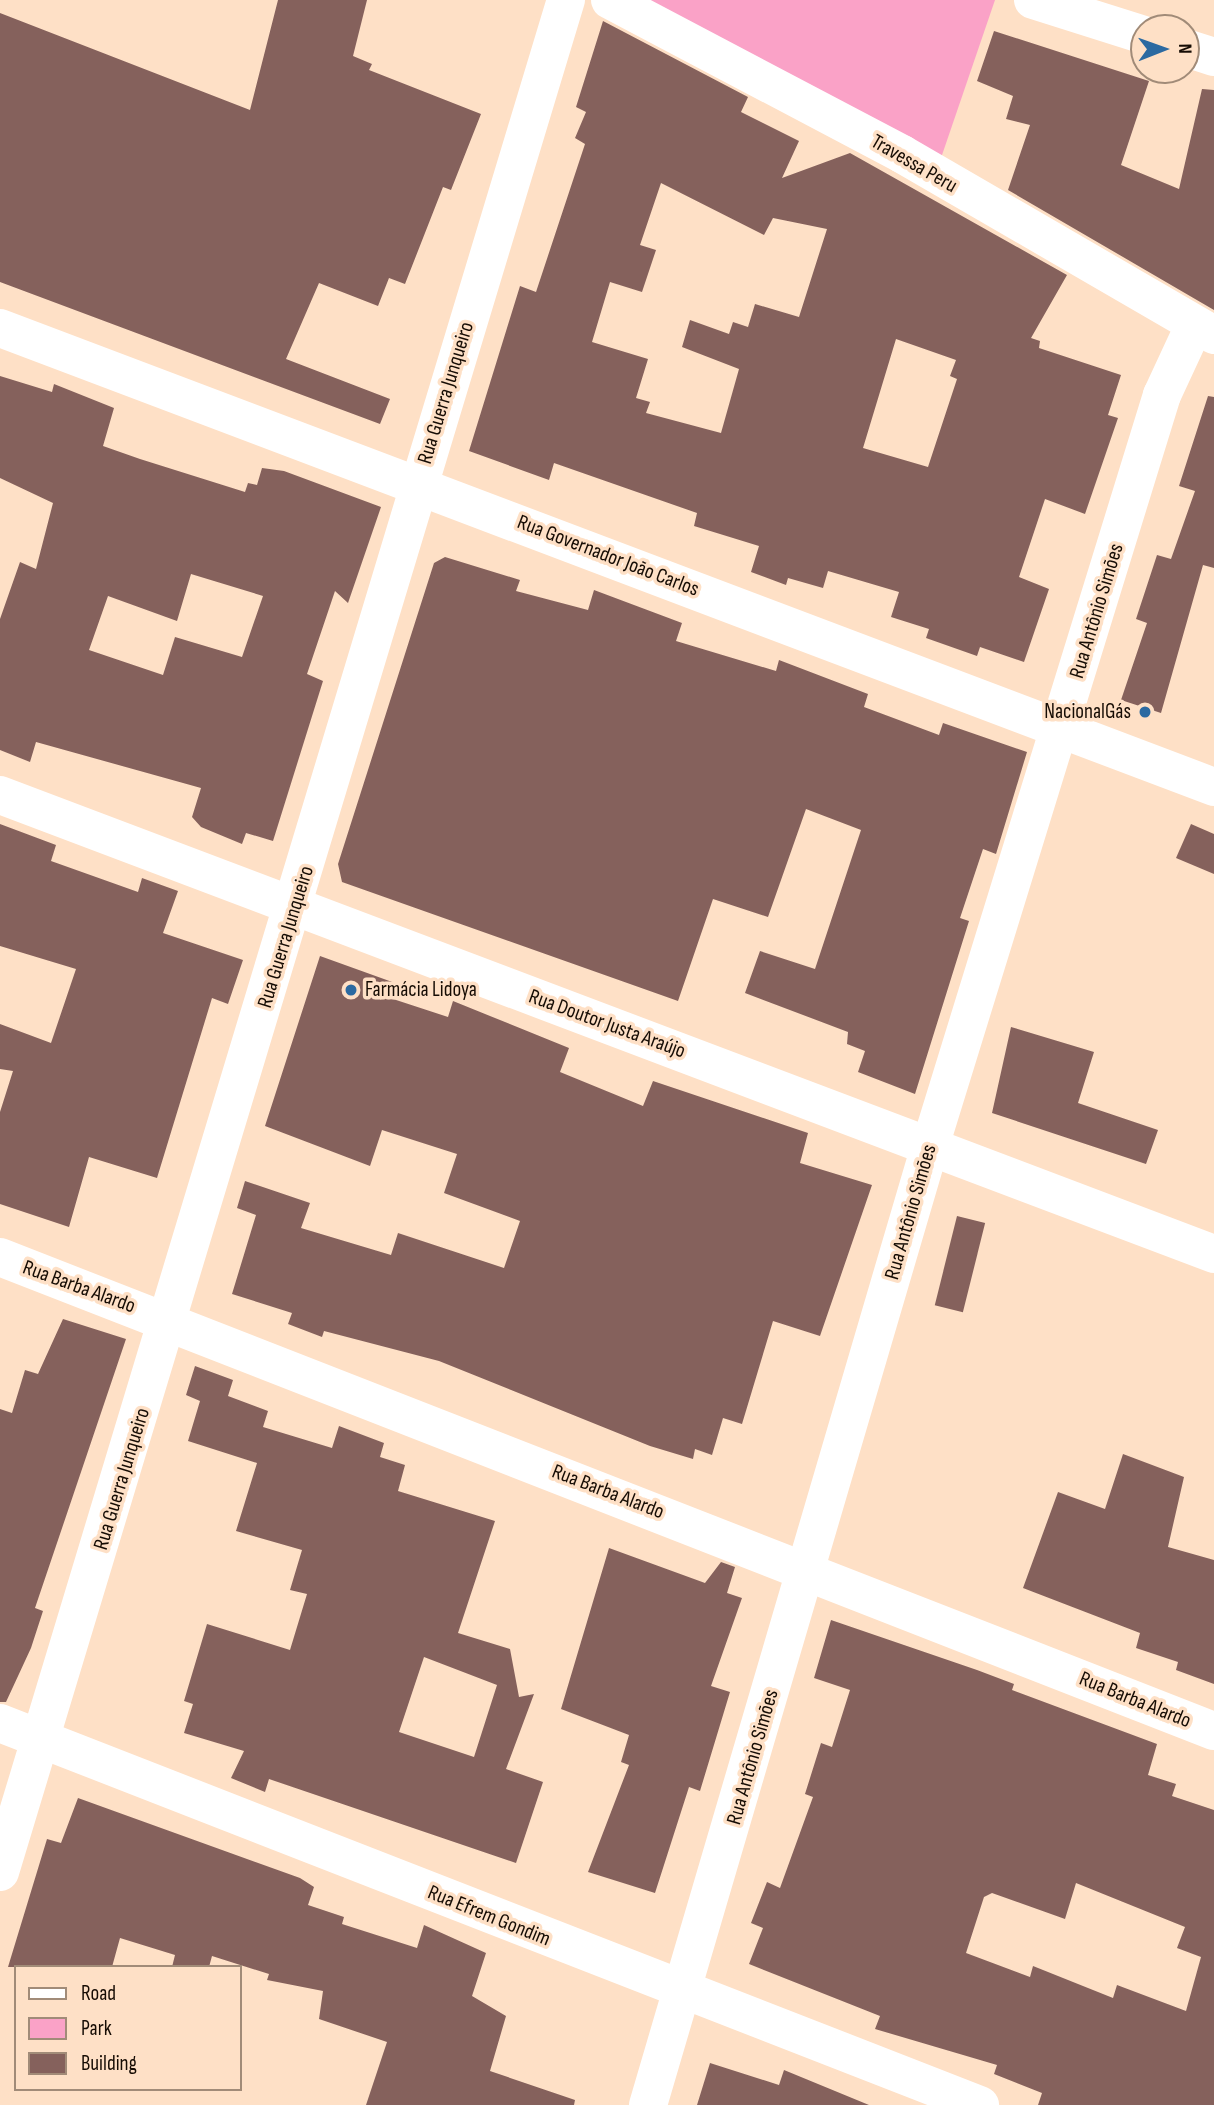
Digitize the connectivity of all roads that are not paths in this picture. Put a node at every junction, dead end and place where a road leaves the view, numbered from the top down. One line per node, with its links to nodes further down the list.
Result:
1 (566, 0): 7 (street, Rua Guerra Junqueiro)
2 (610, 0): 6 (street, Travessa Peru)
3 (1033, 0): 4 (street)
4 (1130, 31)
5 (0, 328): 7 (street, Rua Governador João Carlos)
6 (1204, 331): 8 (street, Rua Antônio Simões)
7 (418, 483): 8 (street, Rua Governador João Carlos); 11 (street, Rua Guerra Junqueiro)
8 (1062, 729): 9 (street, Rua Governador João Carlos); 12 (street, Rua Antônio Simões)
9 (1214, 787)
10 (0, 795): 11 (street, Rua Doutor Justa Araújo)
11 (295, 909): 12 (street, Rua Doutor Justa Araújo); 15 (street, Rua Guerra Junqueiro)
12 (931, 1143): 13 (street, Rua Doutor Justa Araújo); 16 (street, Rua Antônio Simões)
13 (1214, 1254)
14 (0, 1257): 15 (street, Rua Barba Alardo)
15 (171, 1321): 16 (street, Rua Barba Alardo); 19 (street, Rua Guerra Junqueiro)
16 (809, 1570): 18 (street, Rua Barba Alardo); 21 (street, Rua Antônio Simões)
17 (0, 1723): 19 (street, Rua Efrem Gondim)
18 (1214, 1731)
19 (41, 1738): 20 (street, Rua Guerra Junqueiro); 21 (street, Rua Efrem Gondim)
20 (0, 1872)
21 (684, 1993): 22 (street, Rua Antônio Simões); 23 (street, Rua Efrem Gondim)
22 (648, 2105)
23 (980, 2105)

